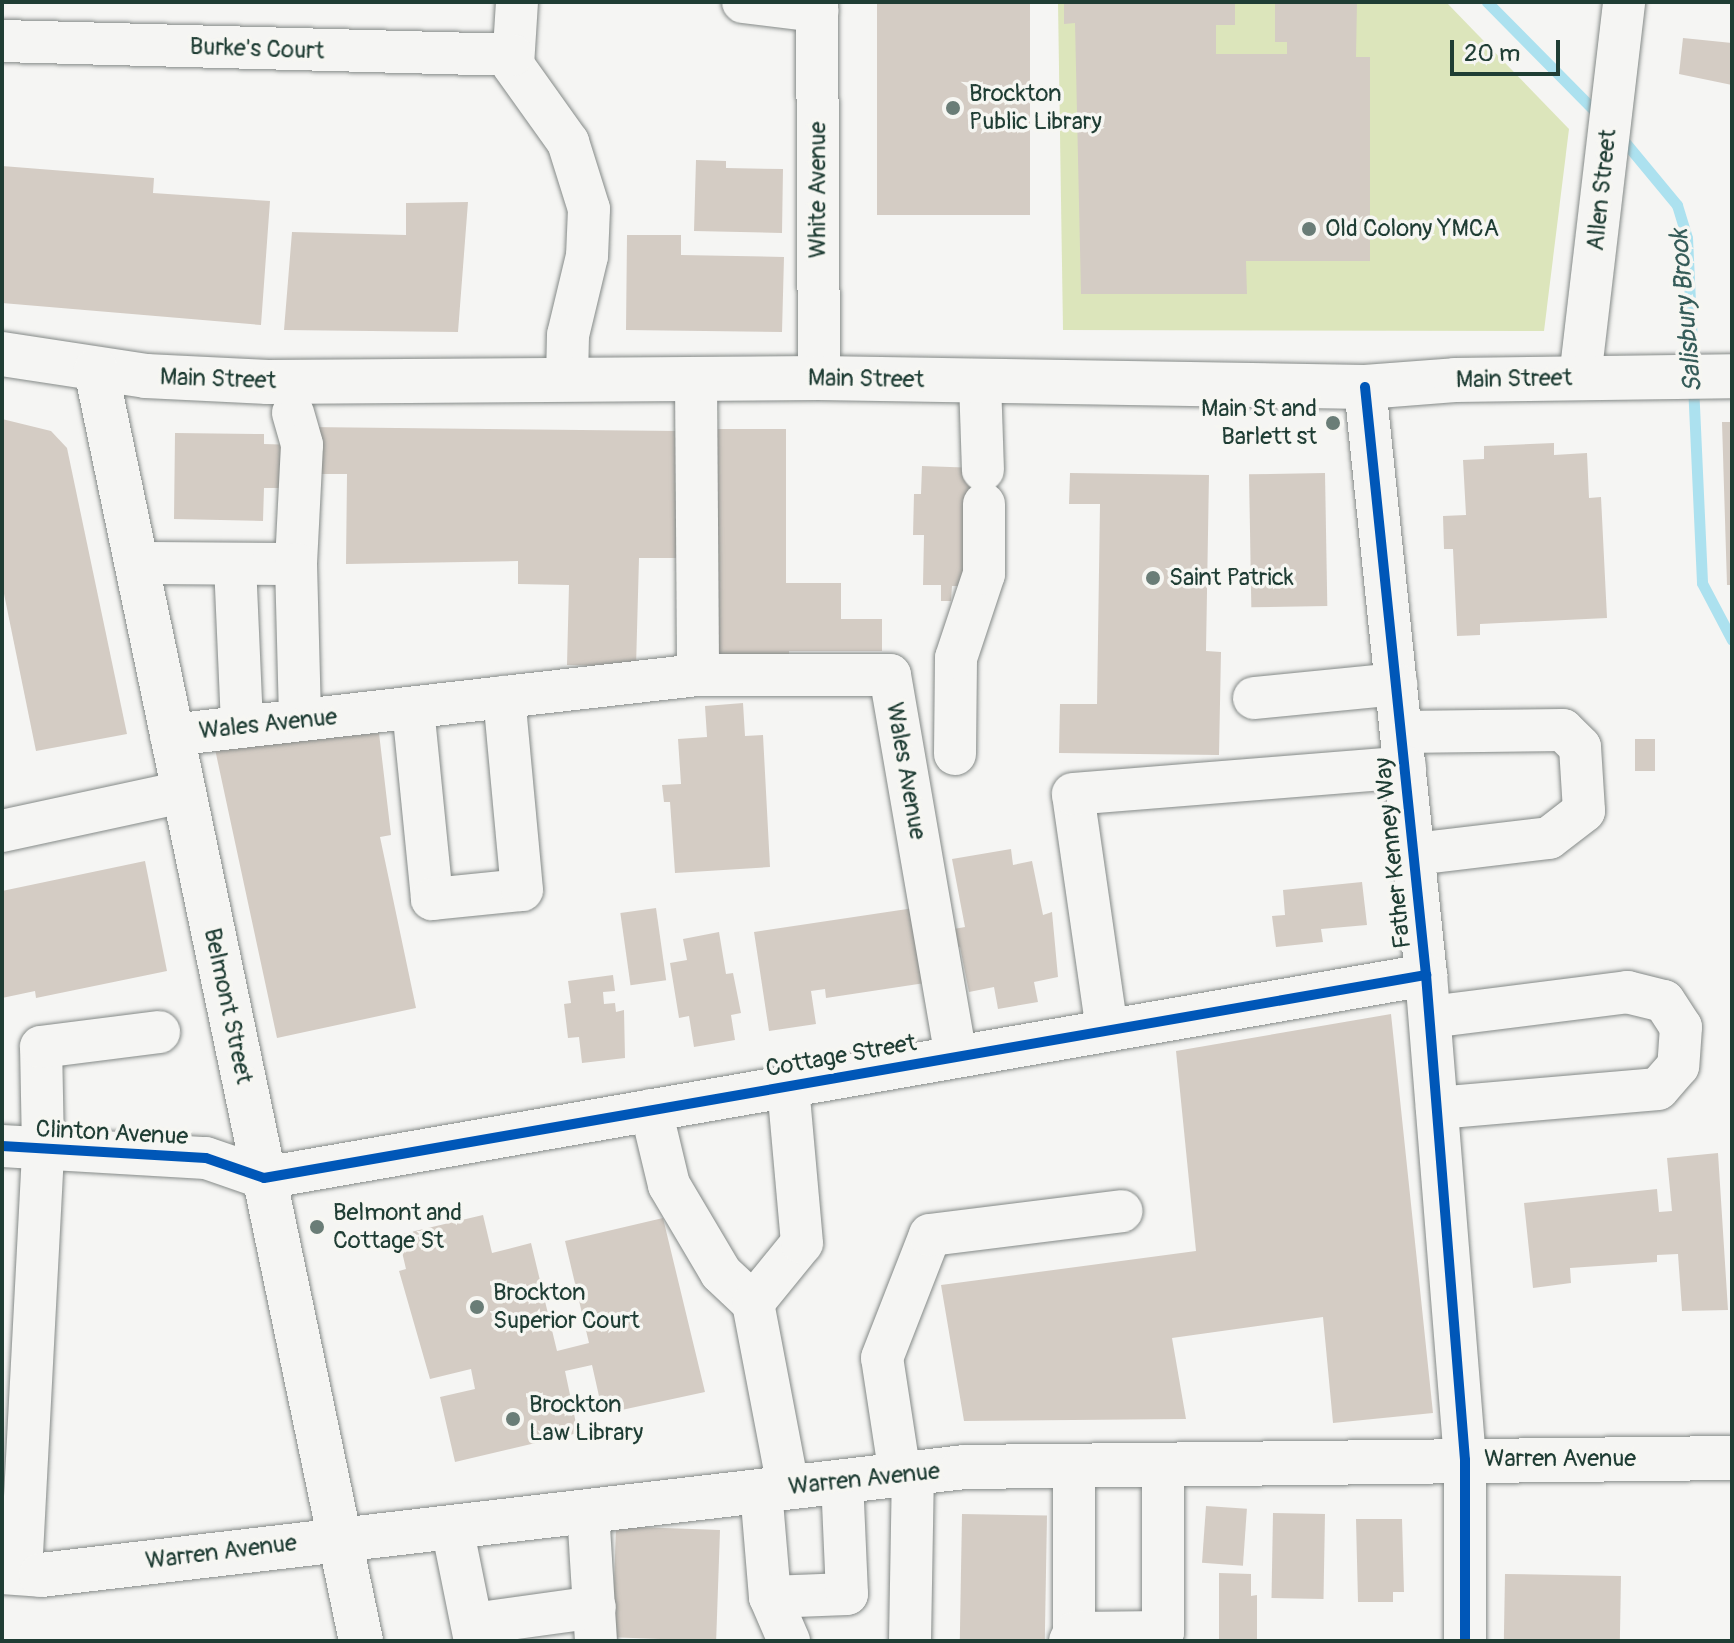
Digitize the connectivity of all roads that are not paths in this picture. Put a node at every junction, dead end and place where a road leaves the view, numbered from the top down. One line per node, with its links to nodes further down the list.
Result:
1 (517, 2): 6 (street)
2 (743, 2): 3 (street)
3 (817, 7): 10 (street, White Avenue)
4 (1622, 13): 11 (street, Allen Street)
5 (2, 41): 6 (street, Burke's Court)
6 (512, 55): 13 (street)
7 (2, 354): 8 (main road, Main Street)
8 (96, 370): 16 (main road, Main Street); 18 (main road, Belmont Street)
9 (1732, 376): 11 (main road, Main Street)
10 (819, 378): 12 (main road, Main Street); 14 (main road, Main Street)
11 (1580, 378): 15 (main road, Main Street)
12 (696, 379): 13 (main road, Main Street); 21 (street)
13 (567, 380): 16 (main road, Main Street)
14 (980, 381): 15 (main road, Main Street); 30 (street)
15 (1365, 387): 22 (street, Father Kenney Way)
16 (292, 413): 20 (street)
17 (287, 488): 20 (street)
18 (136, 563): 19 (street); 28 (main road, Belmont Street)
19 (235, 564): 20 (street); 27 (street)
20 (296, 564): 26 (street)
21 (698, 675): 23 (street, Wales Avenue); 38 (street, Wales Avenue)
22 (1396, 684): 24 (street); 29 (street, Father Kenney Way)
23 (504, 697): 25 (street, Wales Avenue); 25 (street)
24 (1254, 698)
25 (413, 708): 26 (street, Wales Avenue)
26 (300, 720): 27 (street, Wales Avenue)
27 (242, 727): 28 (street, Wales Avenue)
28 (171, 735): 31 (main road, Belmont Street)
29 (1403, 750): 33 (street, Father Kenney Way); 33 (street); 36 (street)
30 (955, 754)
31 (183, 792): 32 (street); 44 (main road, Belmont Street)
32 (2, 831)
33 (1414, 854): 34 (street, Father Kenney Way)
34 (1426, 975): 35 (street, Father Kenney Way); 36 (street, Cottage Street)
35 (1430, 1017): 40 (street, Father Kenney Way); 40 (street)
36 (1107, 1030): 38 (street, Cottage Street)
37 (159, 1032): 43 (street)
38 (956, 1056): 39 (street, Cottage Street)
39 (788, 1086): 41 (street, Cottage Street); 46 (street)
40 (1437, 1108): 48 (street, Father Kenney Way)
41 (651, 1110): 44 (street, Cottage Street); 46 (street)
42 (2, 1146): 43 (street, Clinton Avenue)
43 (43, 1148): 44 (street, Clinton Avenue); 57 (street)
44 (264, 1178): 56 (main road, Belmont Street)
45 (1122, 1211): 51 (street)
46 (753, 1303): 53 (street)
47 (1732, 1458): 48 (main road, Warren Avenue)
48 (1465, 1460): 49 (main road, Warren Avenue); 65 (street, Father Kenney Way)
49 (1163, 1464): 50 (main road, Warren Avenue); 61 (street)
50 (1074, 1466): 51 (main road, Warren Avenue); 61 (street)
51 (906, 1474): 52 (main road, Warren Avenue); 64 (street)
52 (842, 1481): 53 (main road, Warren Avenue); 58 (street)
53 (774, 1489): 54 (main road, Warren Avenue); 58 (street)
54 (588, 1511): 55 (main road, Warren Avenue); 59 (street)
55 (452, 1527): 56 (main road, Warren Avenue); 60 (street)
56 (340, 1538): 57 (main road, Warren Avenue); 62 (main road, Belmont Street)
57 (11, 1573)
58 (770, 1597): 63 (street)
59 (596, 1624): 60 (street)
60 (474, 1632)
61 (1072, 1637)
62 (361, 1641)
63 (789, 1641)
64 (910, 1641)
65 (1465, 1641)

